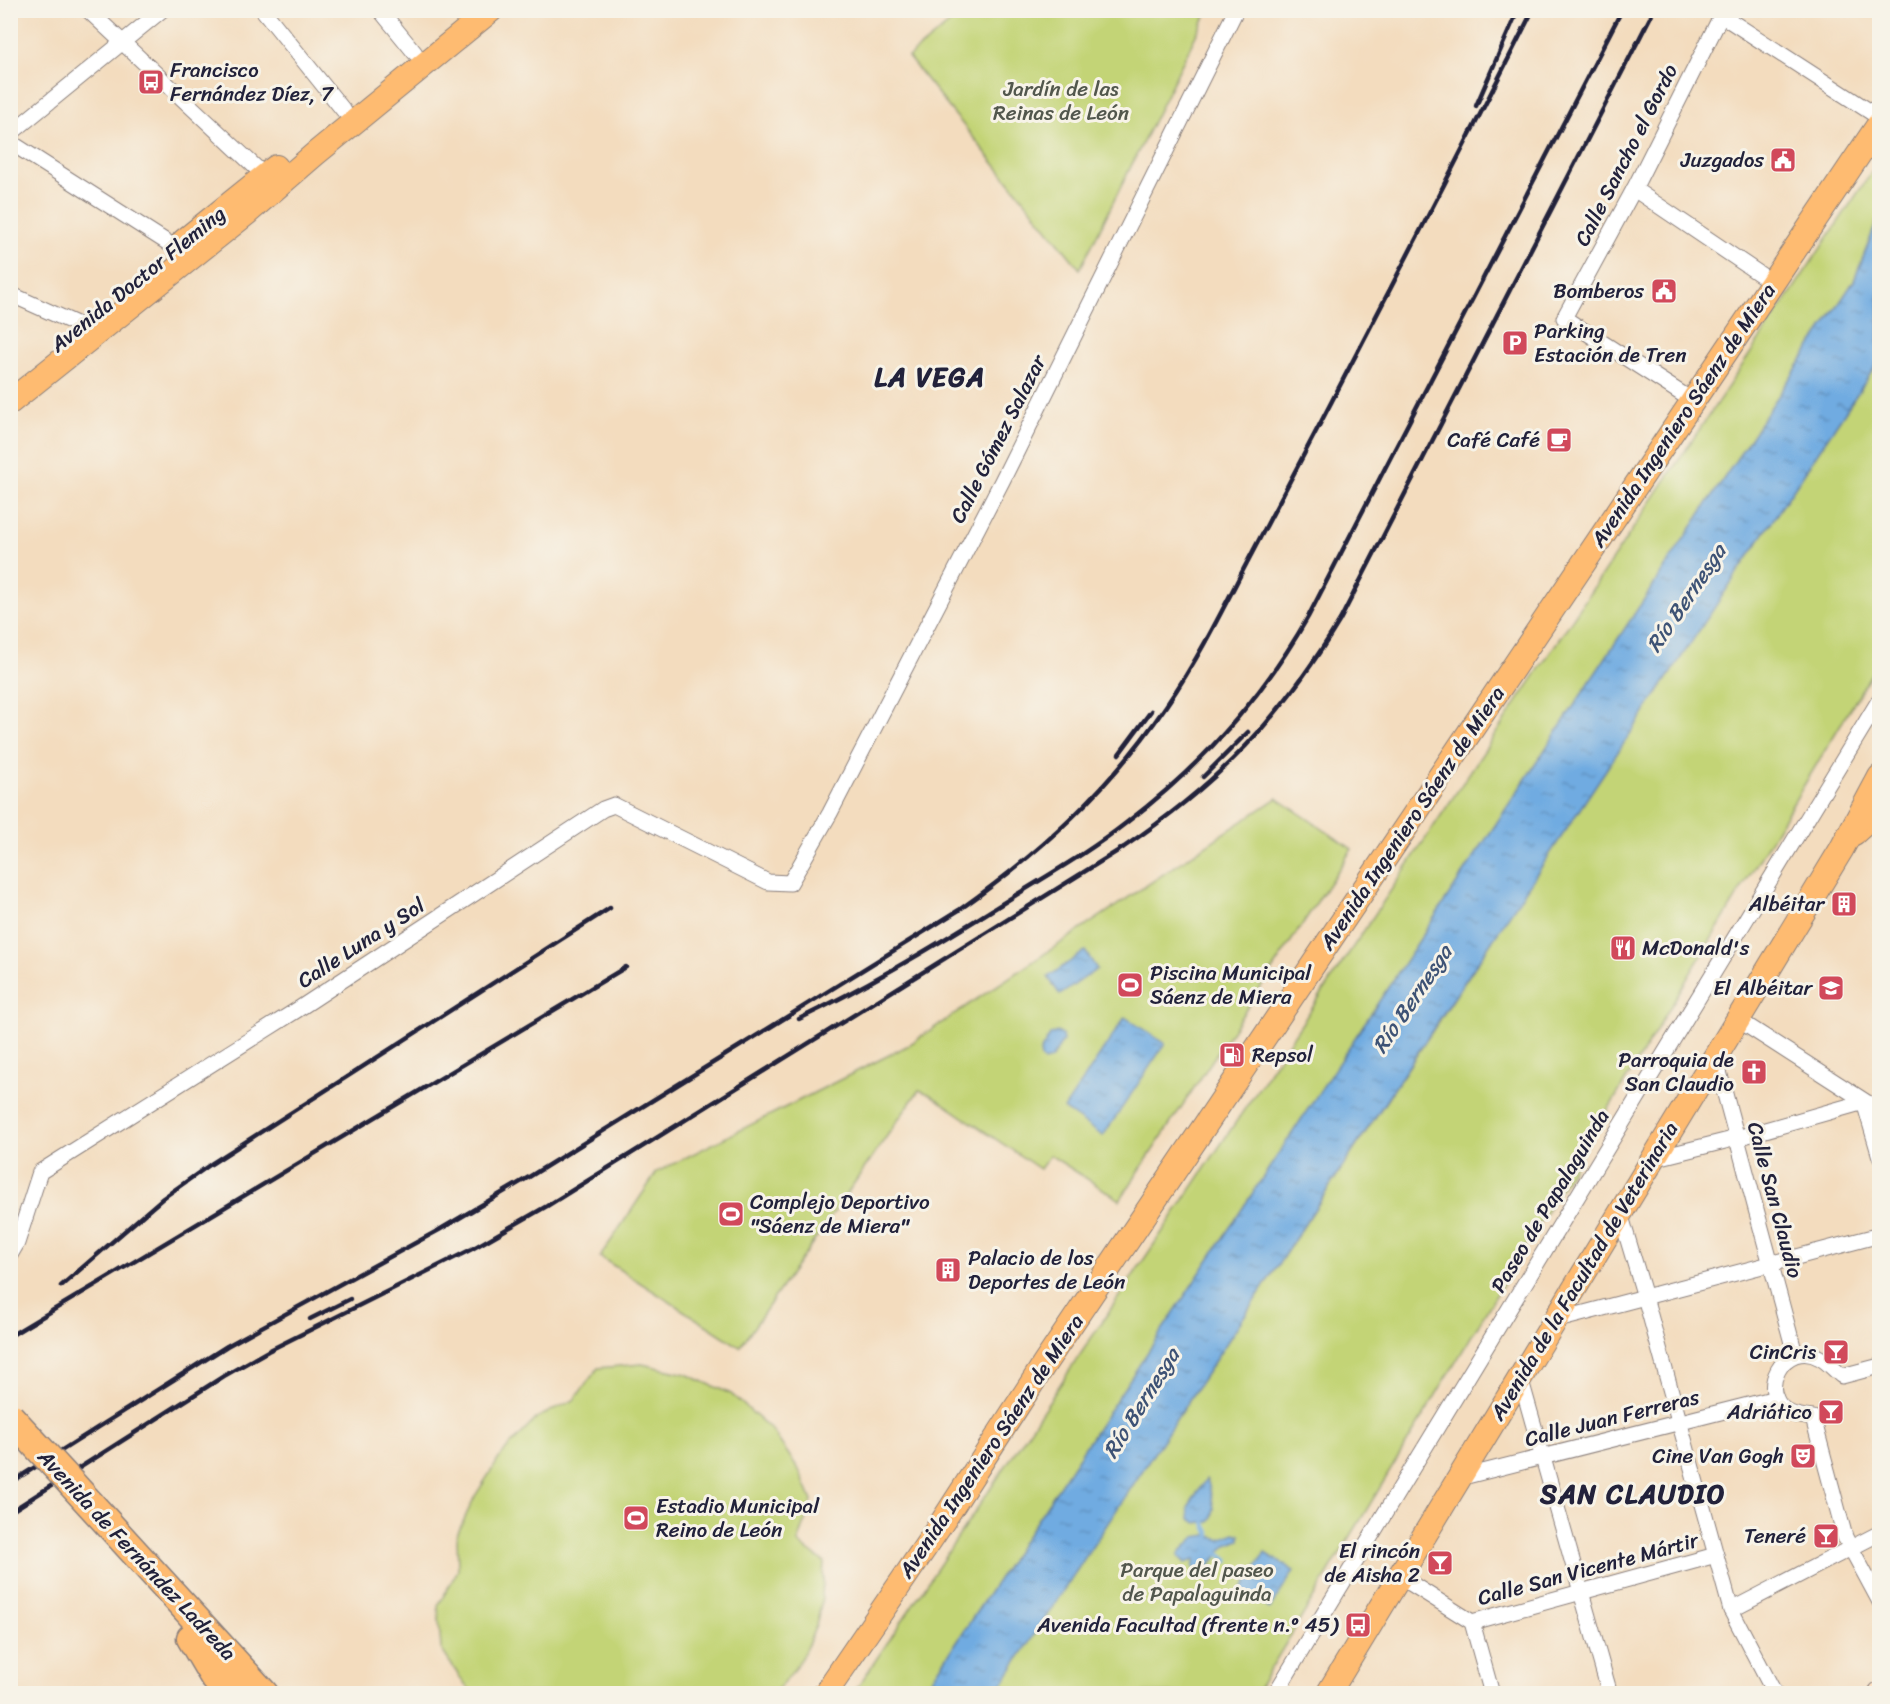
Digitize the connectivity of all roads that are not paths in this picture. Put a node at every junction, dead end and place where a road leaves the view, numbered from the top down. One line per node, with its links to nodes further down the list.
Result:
1 (88, 10): 9 (street)
2 (162, 10): 9 (street)
3 (263, 10): 11 (street)
4 (380, 10): 10 (street)
5 (468, 10): 10 (main road, Avenida Doctor Fleming)
6 (491, 10): 16 (main road, Avenida Doctor Fleming)
7 (1236, 10): 29 (street, Calle Gómez Salazar)
8 (1723, 13): 12 (street); 18 (street, Calle Sancho el Gordo)
9 (123, 43): 14 (street); 17 (street)
10 (415, 53): 11 (main road, Avenida Doctor Fleming)
11 (344, 111): 17 (main road, Avenida Doctor Fleming)
12 (1880, 118)
13 (1880, 123): 20 (main road, Avenida Ingeniero Sáenz de Miera)
14 (10, 134)
15 (10, 142): 19 (street)
16 (315, 154): 17 (street, Avenida Doctor Fleming); 19 (main road, Avenida Doctor Fleming)
17 (265, 176): 19 (main road, Avenida Doctor Fleming)
18 (1634, 189): 20 (street); 24 (street, Calle Sancho el Gordo)
19 (179, 256): 22 (main road, Avenida Doctor Fleming); 25 (main road, Avenida Doctor Fleming)
20 (1773, 283): 24 (main road, Avenida Ingeniero Sáenz de Miera)
21 (10, 294): 22 (street)
22 (81, 326): 23 (main road, Avenida Doctor Fleming)
23 (10, 383)
24 (1693, 401): 65 (main road, Avenida Ingeniero Sáenz de Miera)
25 (10, 402)
26 (1880, 699): 66 (street, Paseo de Papalaguinda)
27 (1880, 777): 28 (main road, Avenida de la Facultad de Veterinaria)
28 (1876, 802): 30 (main road, Avenida de la Facultad de Veterinaria)
29 (790, 883): 39 (street, Calle Luna y Sol)
30 (1737, 1019): 31 (main road, Avenida de la Facultad de Veterinaria); 32 (street)
31 (1714, 1057): 34 (street, Calle San Claudio); 36 (main road, Avenida de la Facultad de Veterinaria)
32 (1864, 1102): 33 (street); 34 (street); 35 (street)
33 (1880, 1111)
34 (1737, 1138): 36 (street); 40 (street, Calle San Claudio)
35 (1880, 1157)
36 (1653, 1159): 37 (main road, Avenida de la Facultad de Veterinaria)
37 (1620, 1213): 41 (street); 42 (main road, Avenida de la Facultad de Veterinaria)
38 (1880, 1235): 40 (street)
39 (10, 1255)
40 (1771, 1264): 41 (street); 43 (street, Calle San Claudio)
41 (1646, 1297): 42 (street); 48 (street)
42 (1554, 1322): 45 (main road, Avenida de la Facultad de Veterinaria)
43 (1795, 1354): 44 (street); 46 (street)
44 (1880, 1366)
45 (1520, 1377): 50 (street); 51 (main road, Avenida de la Facultad de Veterinaria)
46 (1776, 1398): 48 (street, Calle Juan Ferreras); 54 (street)
47 (10, 1417): 52 (highway, Avenida de Fernández Ladreda, bridge)
48 (1680, 1422): 50 (street, Calle Juan Ferreras); 55 (street)
49 (10, 1439): 52 (highway, Avenida de Fernández Ladreda)
50 (1543, 1457): 51 (street, Calle Juan Ferreras); 57 (street)
51 (1459, 1478): 56 (main road, Avenida de la Facultad de Veterinaria)
52 (65, 1488): 61 (highway, Avenida de Fernández Ladreda); 64 (highway, Avenida de Fernández Ladreda)
53 (1880, 1533): 54 (street)
54 (1851, 1548): 58 (street); 59 (street)
55 (1716, 1556): 57 (street, Calle San Vicente Mártir); 59 (street)
56 (1399, 1576): 60 (street); 67 (main road, Avenida de la Facultad de Veterinaria)
57 (1581, 1592): 60 (street, Calle San Vicente Mártir); 69 (street)
58 (1880, 1602)
59 (1731, 1610): 70 (street)
60 (1472, 1622): 68 (street)
61 (191, 1638): 62 (highway); 63 (highway, Avenida de Fernández Ladreda)
62 (229, 1694)
63 (242, 1694)
64 (264, 1694)
65 (825, 1694)
66 (1275, 1694)
67 (1328, 1694)
68 (1492, 1694)
69 (1610, 1694)
70 (1775, 1694)

